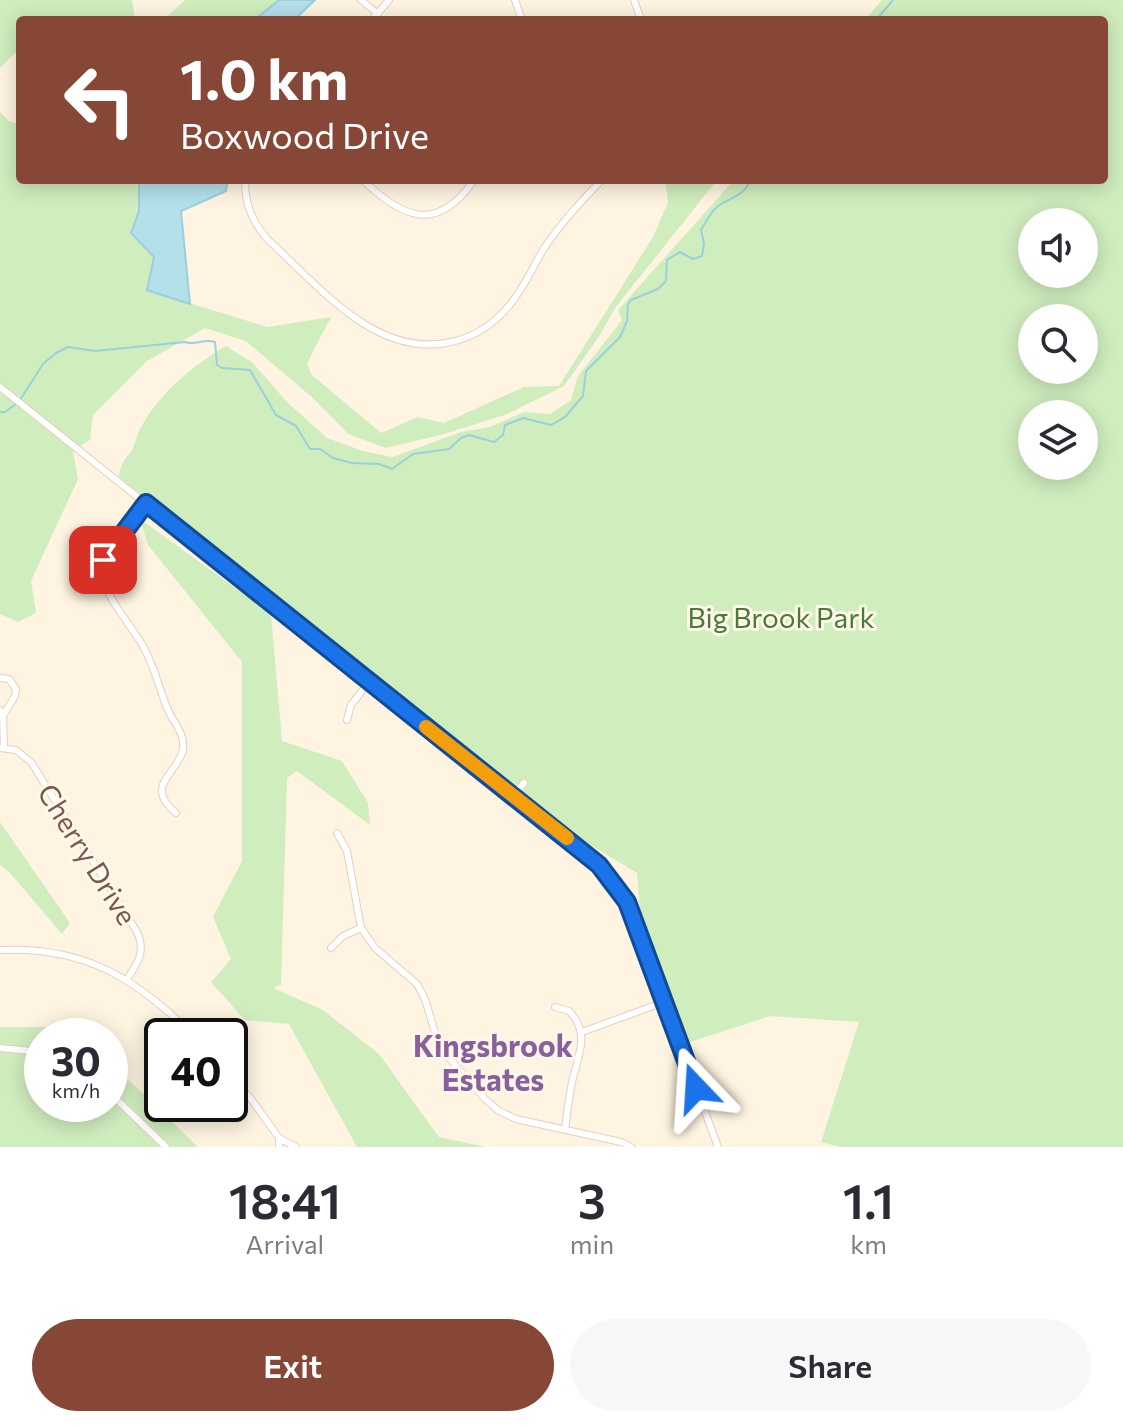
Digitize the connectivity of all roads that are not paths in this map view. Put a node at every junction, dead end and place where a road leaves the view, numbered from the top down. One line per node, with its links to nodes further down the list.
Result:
1 (361, 0): 3 (street)
2 (389, 0): 3 (street)
3 (378, 14)
4 (245, 184): 7 (street)
5 (367, 184): 6 (street)
6 (471, 184)
7 (598, 184)
8 (0, 387): 9 (street)
9 (146, 503): 11 (street); 17 (street)
10 (0, 678): 12 (street)
11 (370, 681): 13 (street); 16 (street)
12 (2, 713): 14 (street)
13 (347, 720)
14 (2, 747): 22 (street, Cherry Drive)
15 (524, 783): 16 (street)
16 (513, 796): 23 (street)
17 (176, 813)
18 (337, 833): 19 (street)
19 (361, 928): 20 (street); 31 (street)
20 (331, 948)
21 (0, 950): 22 (street)
22 (127, 979): 25 (street)
23 (664, 1002): 26 (street); 37 (street)
24 (555, 1007): 26 (street)
25 (174, 1018)
26 (582, 1032): 31 (street)
27 (0, 1048): 28 (street)
28 (24, 1050)
29 (248, 1096): 32 (street)
30 (128, 1110): 33 (street)
31 (565, 1130): 36 (street)
32 (279, 1138): 34 (street); 35 (street)
33 (166, 1147)
34 (279, 1147)
35 (296, 1147)
36 (631, 1147)
37 (718, 1147)

